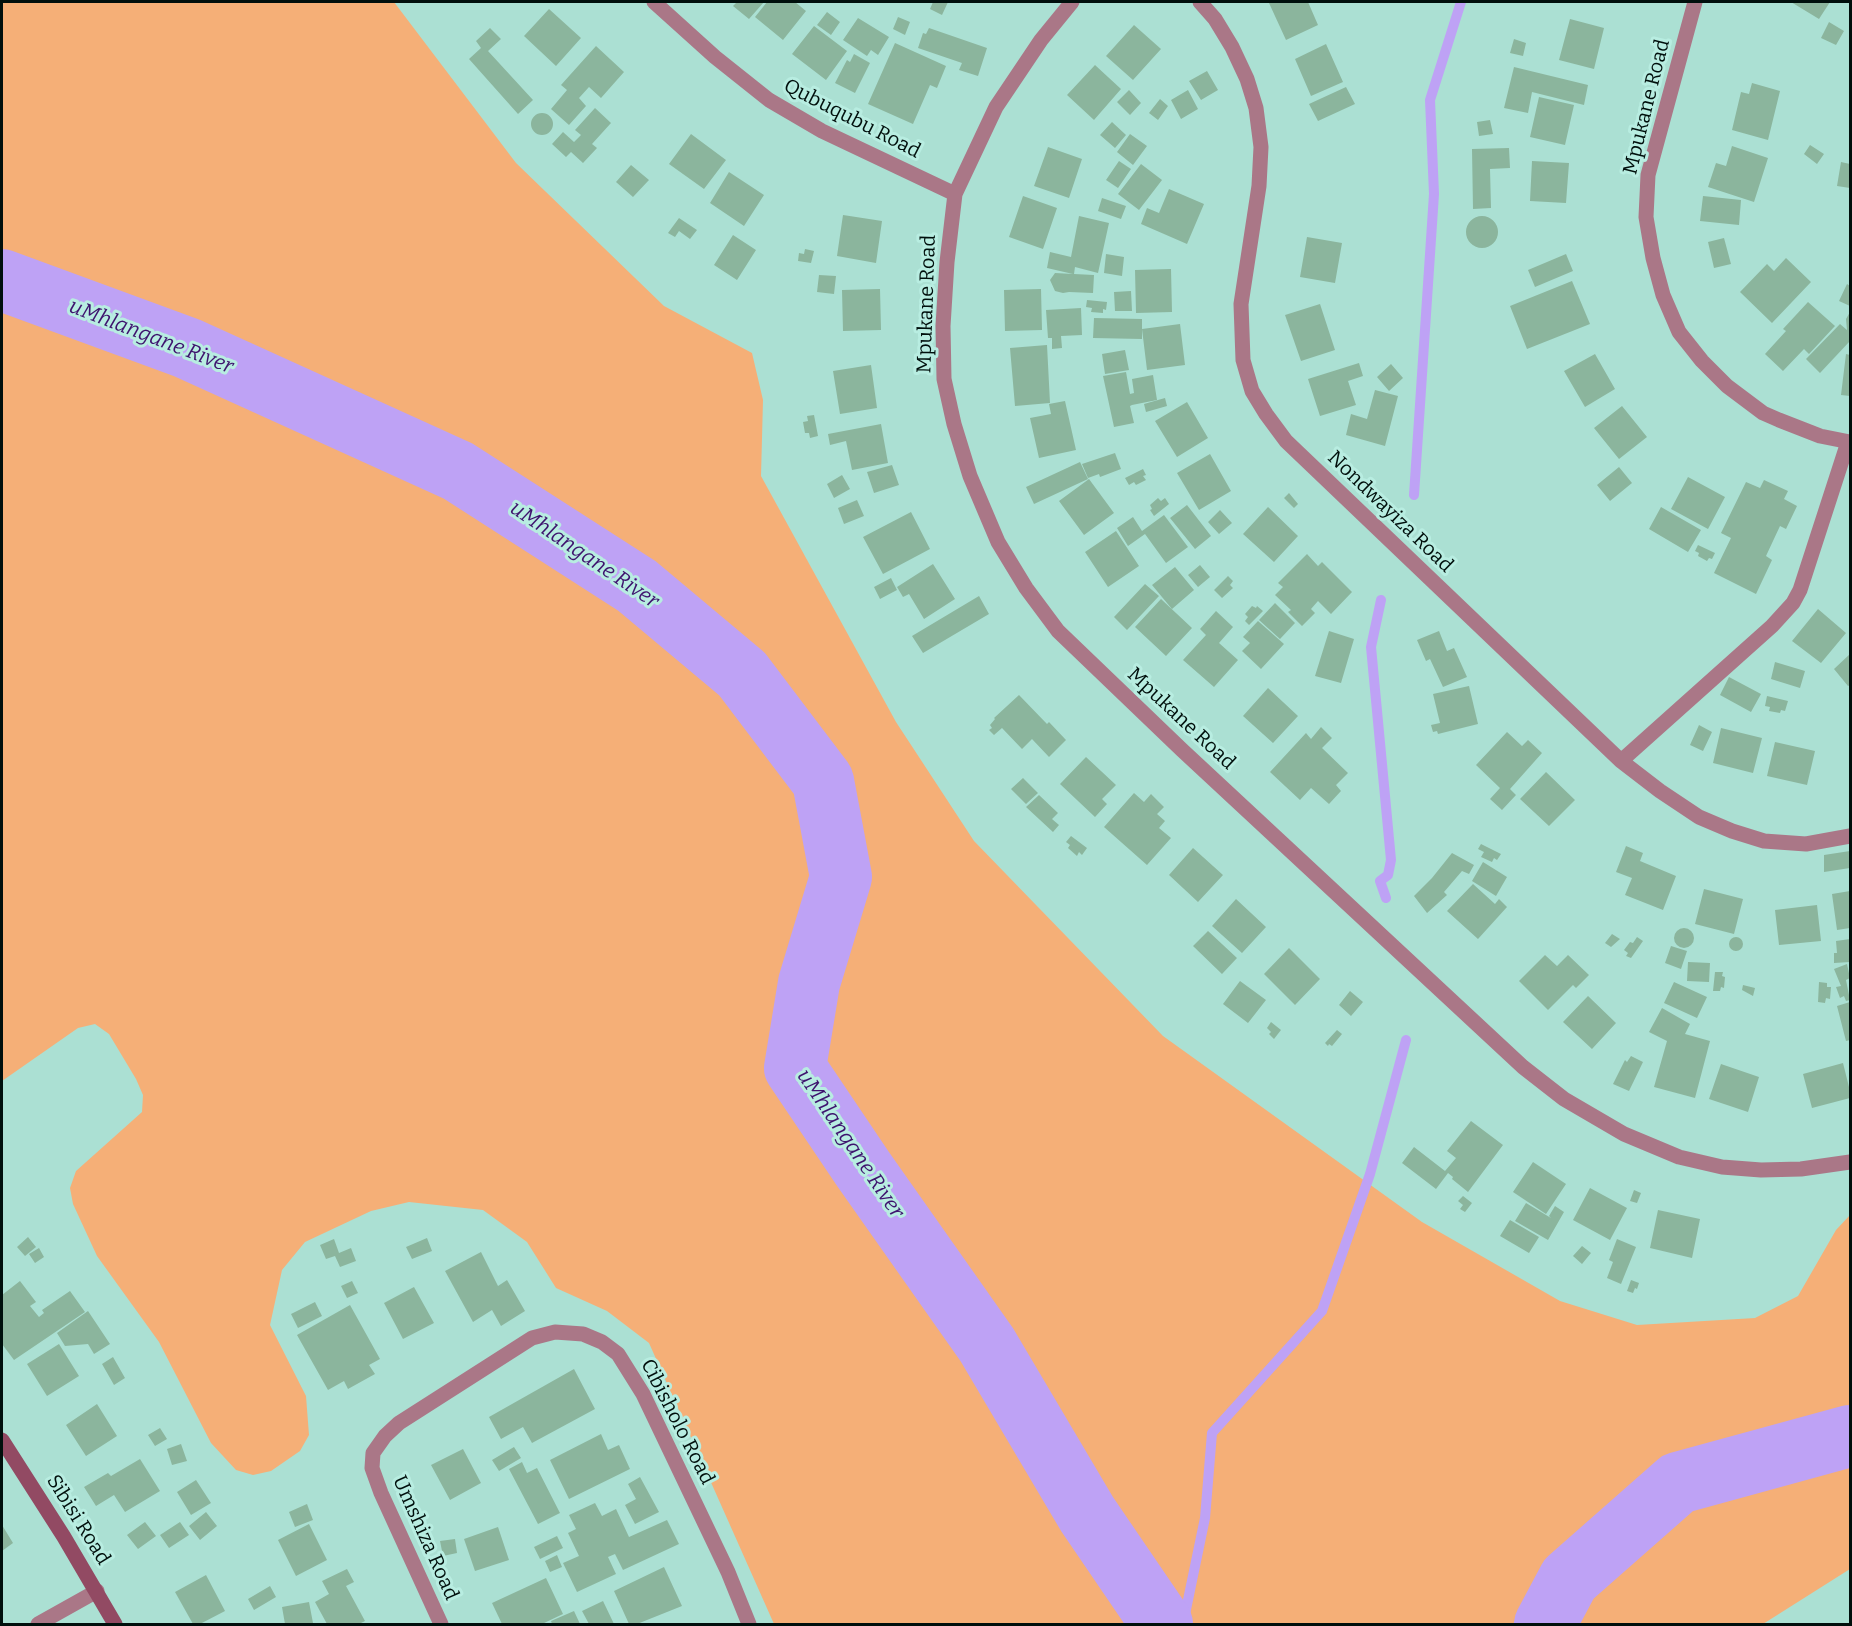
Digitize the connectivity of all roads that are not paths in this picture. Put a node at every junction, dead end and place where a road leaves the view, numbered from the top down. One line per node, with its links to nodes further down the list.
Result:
1 (654, 2): 5 (street, Qubuqubu Road)
2 (1072, 2): 5 (street, Mpukane Road)
3 (1200, 2): 7 (street, Nondwayiza Road)
4 (1695, 2): 6 (street, Mpukane Road)
5 (955, 194): 9 (street, Mpukane Road)
6 (1849, 442): 7 (street)
7 (1621, 761): 8 (street, Nondwayiza Road)
8 (1851, 836)
9 (1851, 1162)
10 (2, 1440): 12 (street, Sibisi Road)
11 (372, 1468): 15 (street, Umshiza Road); 16 (street, Cibisholo Road)
12 (97, 1591): 13 (street); 14 (street, Sibisi Road)
13 (38, 1624)
14 (115, 1624)
15 (441, 1624)
16 (749, 1624)

